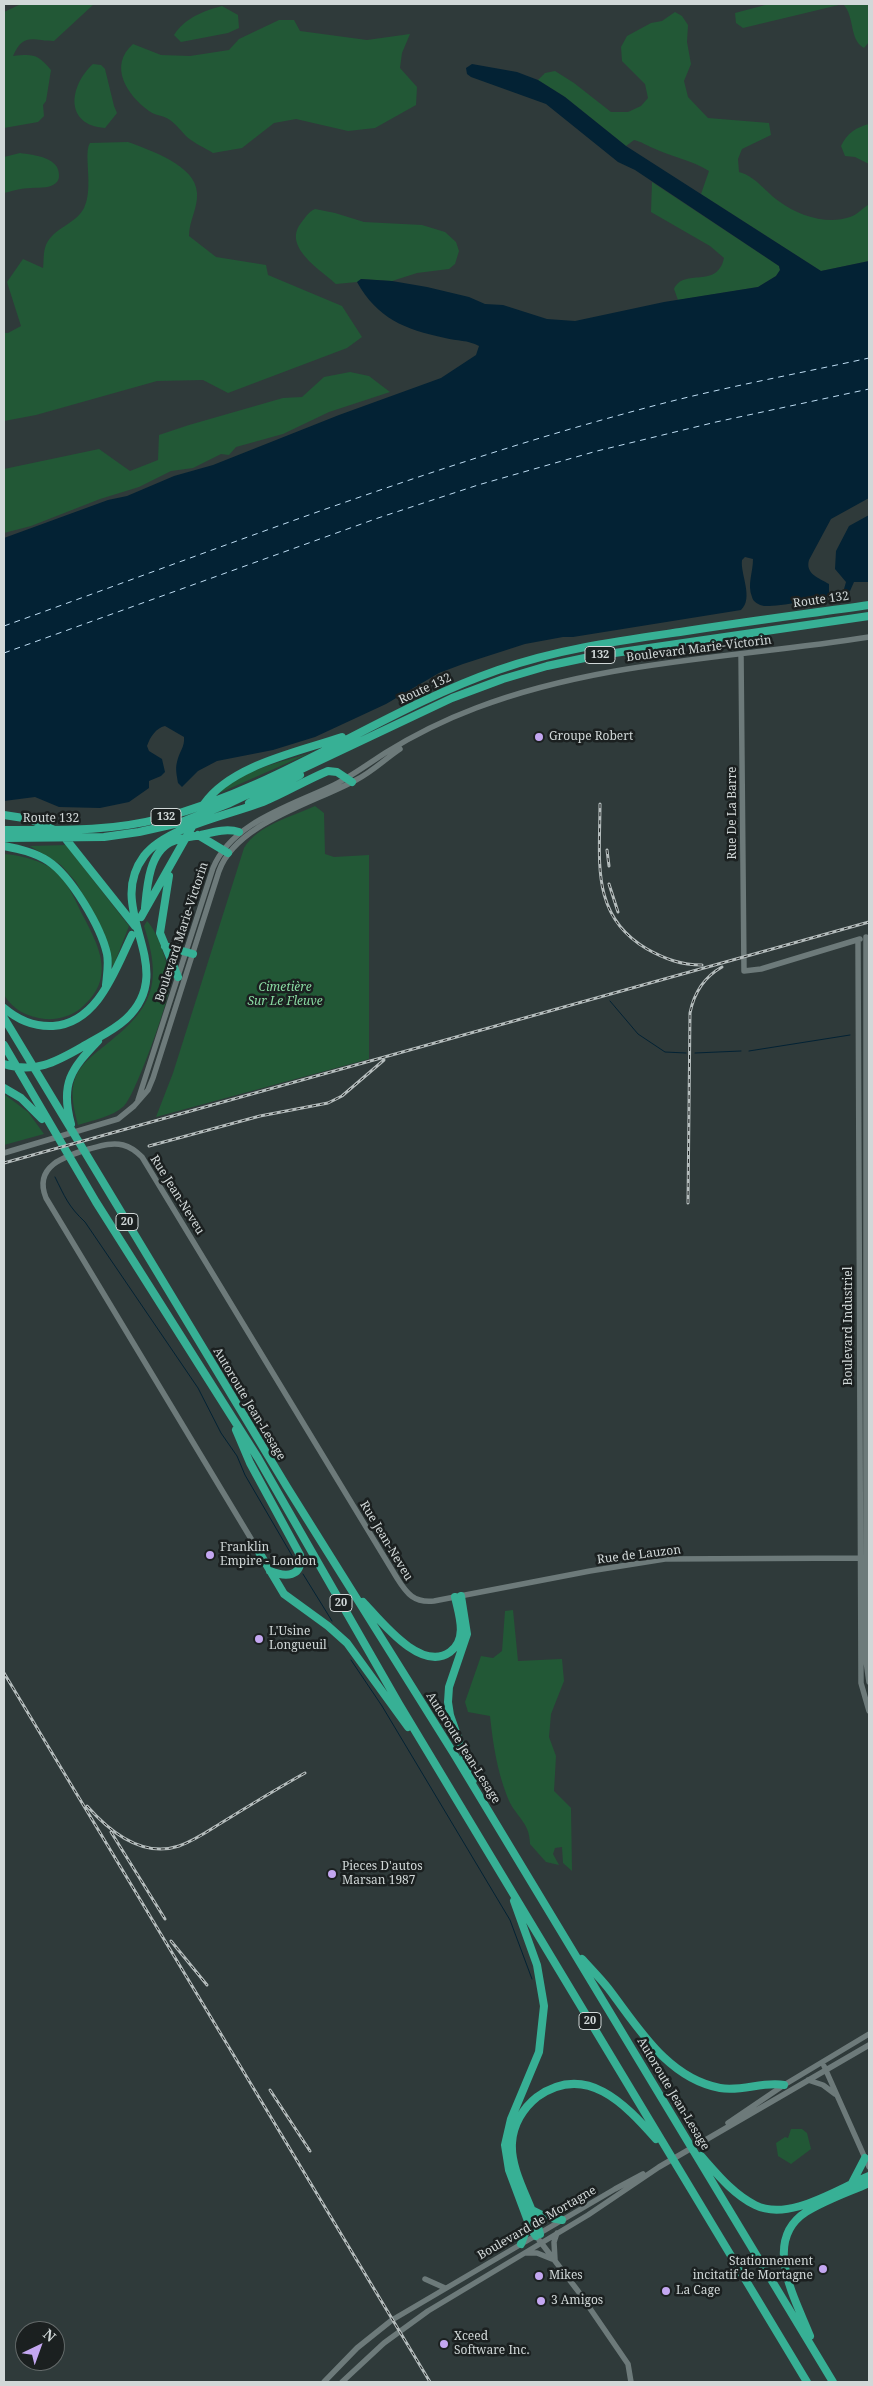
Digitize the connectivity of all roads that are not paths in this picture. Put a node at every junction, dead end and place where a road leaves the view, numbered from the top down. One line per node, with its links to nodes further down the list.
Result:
1 (869, 605): 5 (highway, Route 132 / 132)
2 (869, 616): 6 (highway, Route 132 / 132)
3 (869, 637): 4 (street, Boulevard Marie-Victorin)
4 (741, 654): 7 (street, Boulevard Marie-Victorin); 20 (street, Rue De La Barre)
5 (365, 730): 10 (highway, Route 132 / 132); 16 (highway)
6 (383, 731): 8 (highway); 13 (highway, Route 132 / 132)
7 (345, 779): 8 (highway); 11 (street, Boulevard Marie-Victorin); 15 (street, Boulevard Marie-Victorin)
8 (230, 814): 17 (highway)
9 (4, 815): 17 (highway)
10 (4, 830)
11 (239, 832): 12 (highway); 15 (street, Boulevard Marie-Victorin)
12 (198, 835): 15 (highway); 16 (highway)
13 (4, 840)
14 (4, 846): 24 (highway)
15 (225, 852): 22 (street, Boulevard Marie-Victorin)
16 (172, 866): 21 (highway)
17 (135, 926): 29 (highway)
18 (132, 935): 24 (highway)
19 (867, 937): 20 (street); 28 (street, Boulevard Industriel)
20 (858, 940): 27 (street, Boulevard Industriel)
21 (165, 946): 22 (highway); 23 (highway)
22 (189, 953): 23 (street, Boulevard Marie-Victorin); 37 (street, Boulevard Marie-Victorin)
23 (178, 977): 37 (street, Boulevard Marie-Victorin)
24 (106, 985): 25 (highway)
25 (4, 1008)
26 (4, 1018): 38 (highway, Autoroute Jean-Lesage)
27 (858, 1028): 28 (street); 31 (street, Boulevard Industriel)
28 (866, 1028): 32 (street, Boulevard Industriel)
29 (104, 1035): 33 (highway); 38 (highway)
30 (4, 1045): 39 (highway)
31 (858, 1047): 32 (street); 35 (street, Boulevard Industriel)
32 (866, 1047): 36 (street, Boulevard Industriel)
33 (4, 1064)
34 (4, 1088): 39 (highway)
35 (858, 1089): 36 (street); 40 (street, Boulevard Industriel)
36 (866, 1089): 41 (street, Boulevard Industriel)
37 (138, 1100): 42 (street, Boulevard Marie-Victorin)
38 (71, 1129): 56 (highway, Autoroute Jean-Lesage / 20)
39 (53, 1132): 49 (highway, Autoroute Jean-Lesage / 20)
40 (858, 1132): 41 (street); 43 (street, Boulevard Industriel)
41 (866, 1132): 44 (street, Boulevard Industriel)
42 (4, 1153)
43 (858, 1161): 44 (street); 45 (street, Boulevard Industriel)
44 (866, 1161): 46 (street, Boulevard Industriel)
45 (858, 1179): 46 (street); 48 (street, Boulevard Industriel)
46 (866, 1180): 47 (street, Boulevard Industriel)
47 (866, 1333): 48 (street); 50 (street, Boulevard Industriel)
48 (859, 1334): 51 (street, Boulevard Industriel)
49 (227, 1410): 55 (highway); 64 (highway, Autoroute Jean-Lesage / 20)
50 (867, 1525): 51 (street); 54 (street, Boulevard Industriel)
51 (860, 1526): 53 (street, Boulevard Industriel)
52 (256, 1547): 55 (highway); 58 (street, Rue Jean-Neveu)
53 (860, 1558): 54 (street, Rue de Lauzon); 57 (street, Rue de Lauzon); 59 (street, Boulevard Industriel)
54 (867, 1558): 60 (street, Boulevard Industriel)
55 (270, 1571): 64 (highway)
56 (347, 1584): 57 (highway); 65 (highway, Autoroute Jean-Lesage / 20)
57 (458, 1597): 58 (street, Rue de Lauzon); 65 (highway)
58 (417, 1600)
59 (860, 1608): 60 (street); 61 (street, Boulevard Industriel)
60 (867, 1609): 61 (street, Boulevard Industriel)
61 (863, 1643): 62 (street, Boulevard Industriel); 63 (street, Boulevard Industriel)
62 (869, 1682)
63 (869, 1711)
64 (426, 1748): 66 (highway, Autoroute Jean-Lesage / 20)
65 (478, 1793): 67 (highway, Autoroute Jean-Lesage / 20)
66 (511, 1890): 77 (highway, Autoroute Jean-Lesage / 20); 86 (highway)
67 (570, 1946): 73 (highway); 76 (highway, Autoroute Jean-Lesage / 20)
68 (869, 2034): 70 (street, Boulevard de Mortagne)
69 (869, 2045): 71 (street, Boulevard de Mortagne)
70 (822, 2062): 71 (street); 73 (street, Boulevard de Mortagne)
71 (825, 2070): 72 (street, Boulevard de Mortagne); 74 (street)
72 (808, 2080): 74 (street); 75 (street, Boulevard de Mortagne)
73 (784, 2085): 75 (street, Boulevard de Mortagne)
74 (837, 2096): 78 (street)
75 (706, 2139): 79 (street, Boulevard de Mortagne)
76 (690, 2145): 82 (highway); 94 (highway, Autoroute Jean-Lesage / 20)
77 (668, 2152): 84 (highway); 98 (highway, Autoroute Jean-Lesage / 20)
78 (865, 2158): 80 (street); 82 (highway)
79 (659, 2167): 85 (street, Boulevard de Mortagne); 87 (street, Boulevard de Mortagne)
80 (869, 2167)
81 (869, 2176): 82 (highway)
82 (852, 2183)
83 (869, 2183): 94 (highway)
84 (532, 2210): 85 (highway); 88 (highway)
85 (562, 2220): 88 (street, Boulevard de Mortagne)
86 (529, 2223): 88 (highway); 89 (highway)
87 (557, 2233): 88 (street, Boulevard de Mortagne); 91 (street)
88 (539, 2237): 89 (street, Boulevard de Mortagne); 90 (street, Boulevard de Mortagne); 91 (street)
89 (521, 2244): 93 (street, Boulevard de Mortagne)
90 (523, 2253): 91 (street); 96 (street, Boulevard de Mortagne)
91 (555, 2262): 97 (street)
92 (425, 2279): 93 (street)
93 (445, 2288): 95 (street, Boulevard de Mortagne)
94 (818, 2356): 99 (highway, Autoroute Jean-Lesage / 20)
95 (324, 2382)
96 (342, 2382)
97 (631, 2382)
98 (807, 2382)
99 (833, 2382)

